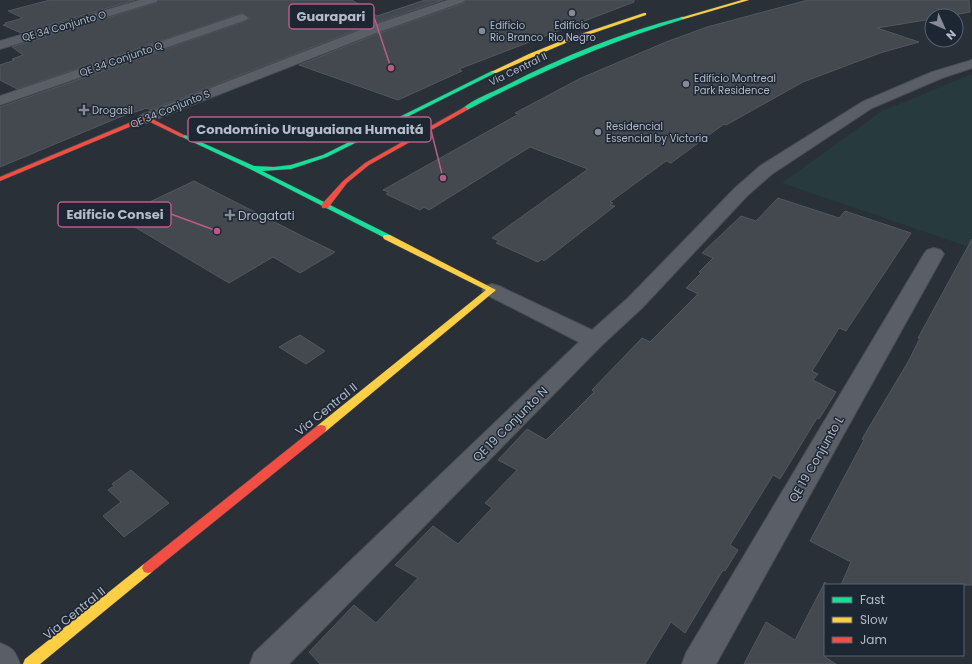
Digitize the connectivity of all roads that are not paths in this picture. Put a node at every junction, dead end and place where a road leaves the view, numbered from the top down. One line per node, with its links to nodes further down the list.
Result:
1 (152, 0): 8 (street, QE 34 Conjunto O)
2 (459, 0): 11 (street, QE 34 Conjunto S)
3 (747, 0): 7 (street, Via Central II)
4 (652, 11): 6 (street, Via Central II)
5 (242, 18): 10 (street, QE 34 Conjunto Q)
6 (612, 24): 7 (street); 12 (street, Via Central II)
7 (635, 32): 14 (street, Via Central II)
8 (0, 44)
9 (972, 64): 17 (street, QE 19 Conjunto N)
10 (0, 101)
11 (146, 118): 12 (street, Via Central II); 13 (street, QE 34 Conjunto S)
12 (252, 168): 14 (street, Via Central II)
13 (0, 179)
14 (325, 206): 16 (street, Via Central II)
15 (934, 254): 22 (street, QE 19 Conjunto L)
16 (492, 290): 17 (street); 20 (street, Via Central II)
17 (594, 340): 21 (street, QE 19 Conjunto N)
18 (0, 659): 19 (street)
19 (4, 664)
20 (30, 664)
21 (266, 664)
22 (698, 664)

